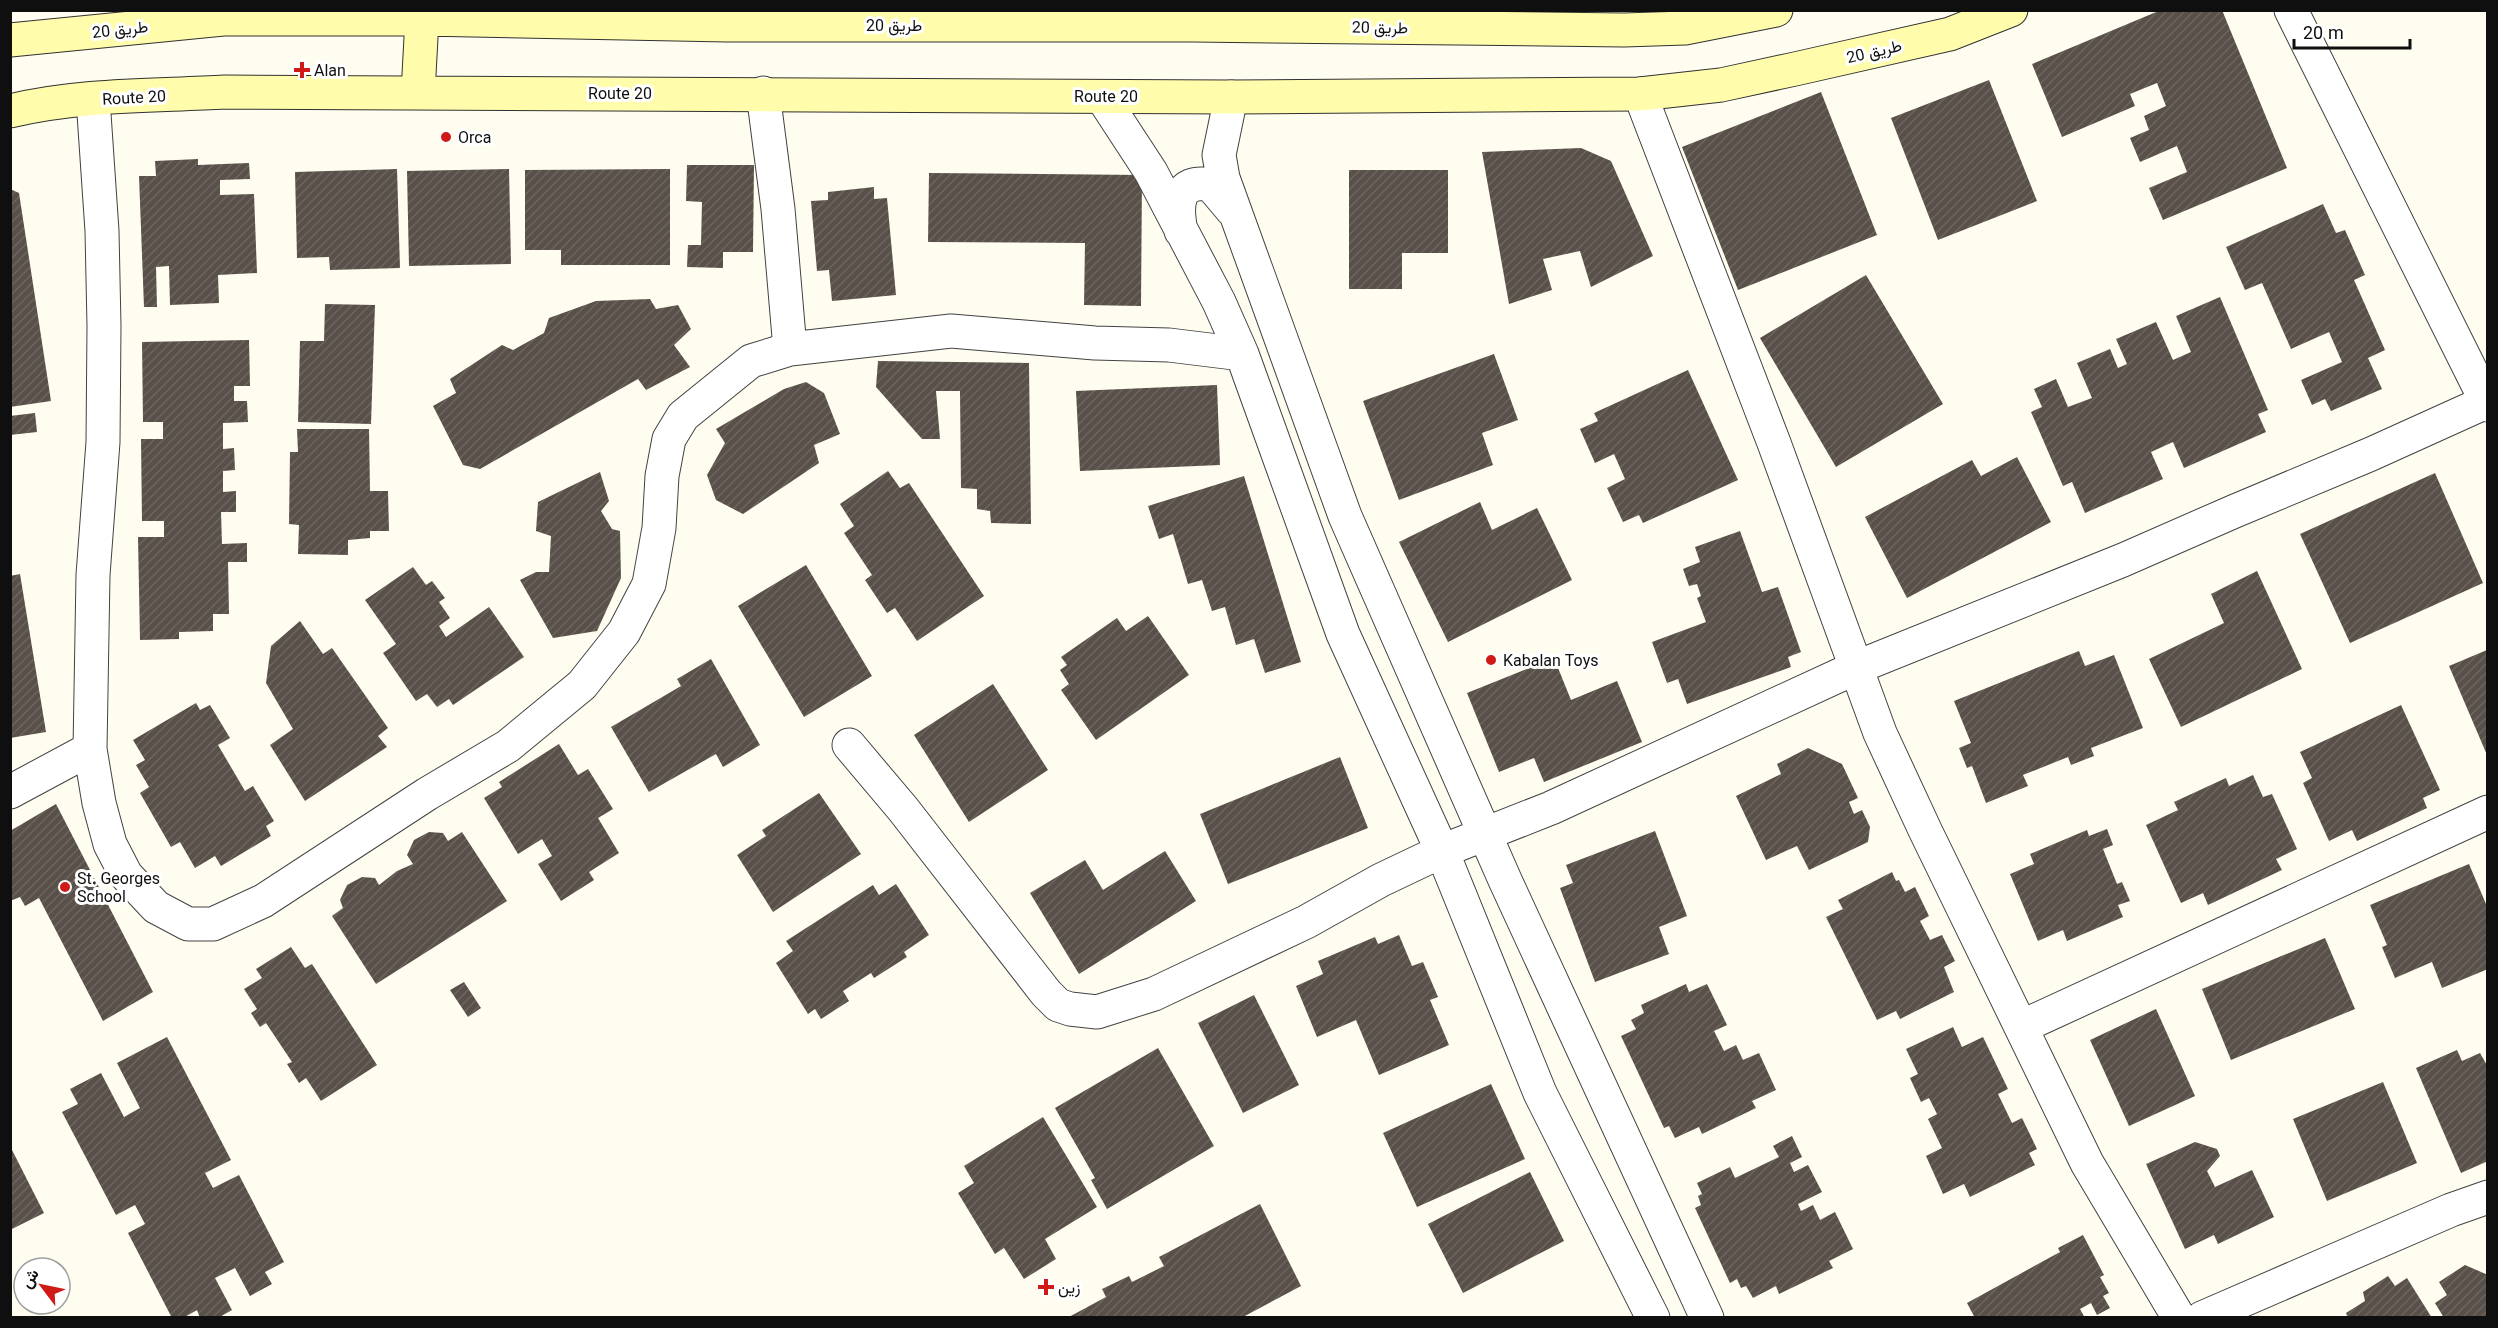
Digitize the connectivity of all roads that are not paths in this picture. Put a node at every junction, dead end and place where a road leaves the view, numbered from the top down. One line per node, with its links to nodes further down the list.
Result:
1 (1776, 10): 8 (main road, طريق 20)
2 (2011, 10): 12 (main road, طريق 20)
3 (2291, 10): 21 (street)
4 (223, 15): 7 (main road, طريق 20); 9 (main road, طريق 20)
5 (726, 18): 6 (main road, طريق 20); 7 (main road, طريق 20)
6 (1190, 18): 8 (main road, طريق 20)
7 (422, 19): 10 (main road)
8 (1624, 20)
9 (10, 40)
10 (418, 93): 11 (main road, Route 20); 15 (main road, Route 20)
11 (763, 93): 13 (main road, Route 20); 19 (street)
12 (1640, 94): 14 (main road, طريق 20); 22 (street)
13 (1102, 96): 14 (main road, Route 20); 18 (street)
14 (1231, 97): 17 (street)
15 (93, 99): 16 (main road, Route 20); 24 (street)
16 (10, 111)
17 (1235, 215): 18 (street); 27 (street)
18 (1182, 231): 20 (street)
19 (790, 349): 20 (street); 24 (street)
20 (1242, 354): 28 (street)
21 (2487, 404): 22 (street)
22 (1855, 668): 27 (street); 29 (street)
23 (849, 745): 28 (street)
24 (90, 749): 25 (street)
25 (10, 792)
26 (2487, 812): 29 (street)
27 (1484, 833): 28 (street); 33 (street)
28 (1442, 851): 32 (street)
29 (2021, 1027): 34 (street)
30 (2487, 1197): 31 (street)
31 (2240, 1310): 35 (street)
32 (1653, 1317)
33 (1707, 1317)
34 (2179, 1317)
35 (2202, 1317)

